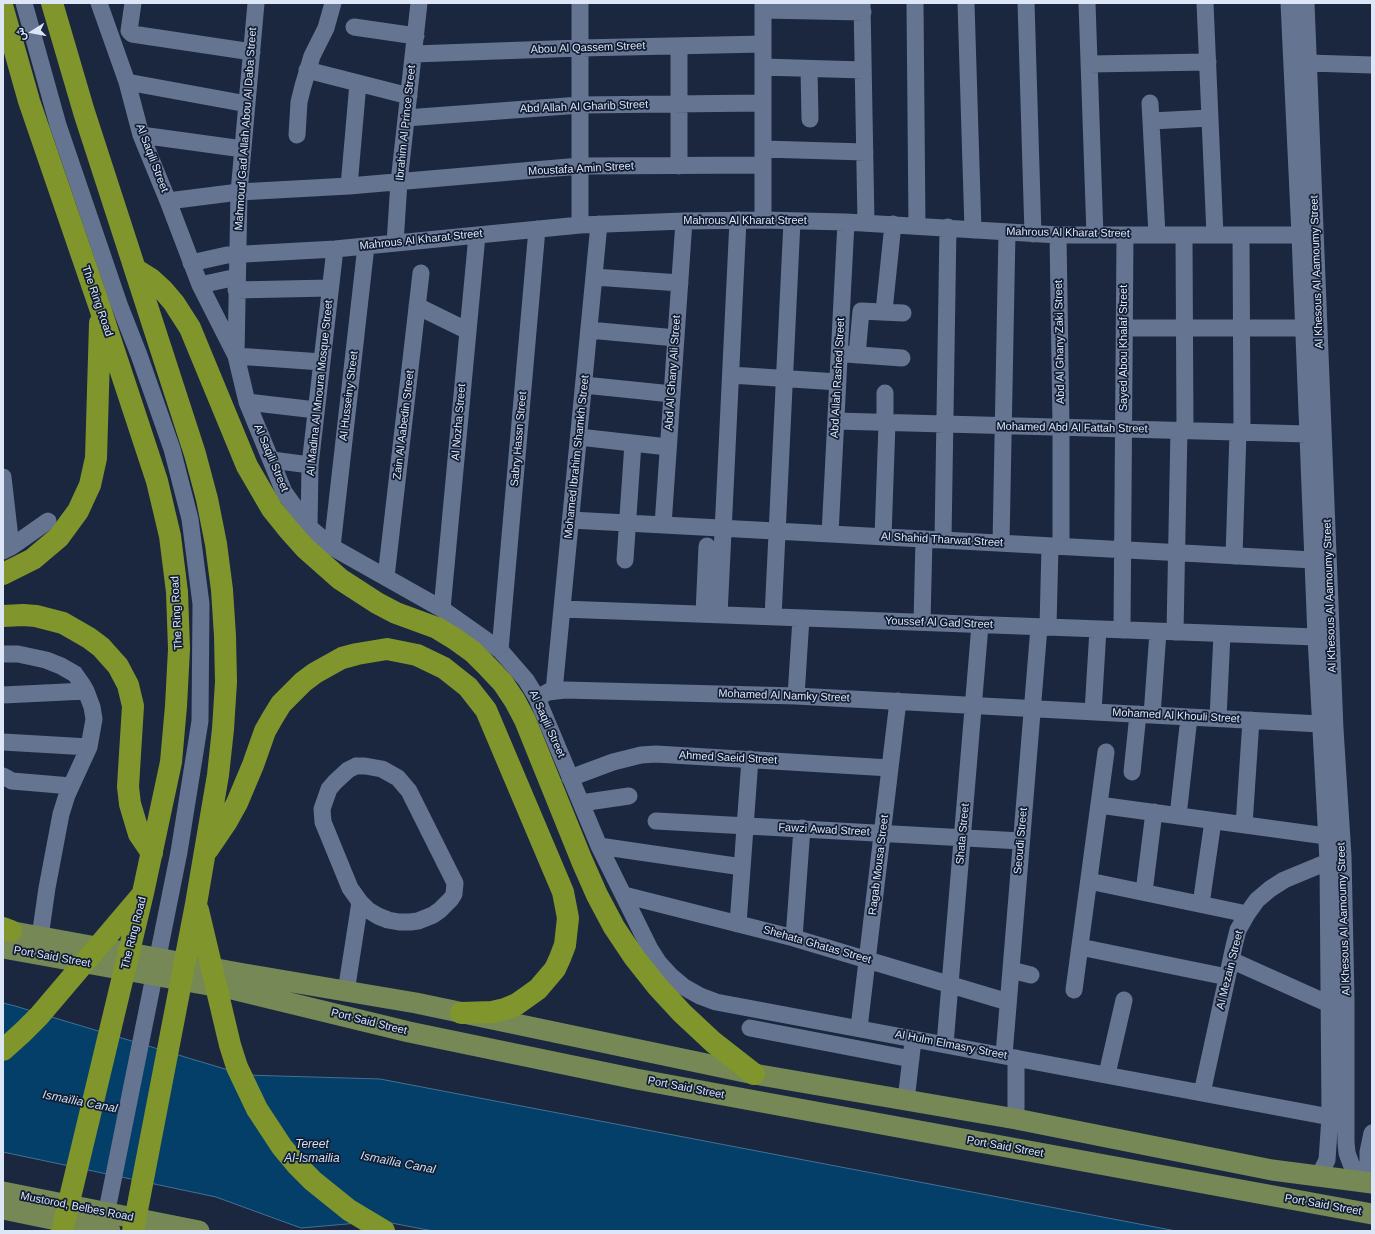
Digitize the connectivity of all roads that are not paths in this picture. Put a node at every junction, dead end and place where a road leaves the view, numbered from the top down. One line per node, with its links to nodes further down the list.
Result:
1 (24, 3): 260 (street)
2 (52, 3): 87 (highway)
3 (99, 3): 35 (street, Al Saqili Street)
4 (133, 3): 25 (street)
5 (256, 3): 25 (street, Mahmoud Gad Allah Abou Al Daba Street)
6 (333, 3): 33 (street)
7 (419, 3): 21 (street, Ibrahim Al Prince Street)
8 (580, 3): 24 (street)
9 (915, 3): 67 (street)
10 (966, 3): 70 (street)
11 (1026, 3): 72 (street)
12 (1087, 3): 29 (street)
13 (1205, 3): 27 (street)
14 (1289, 3): 81 (street, Al Khesous Al Aamoumy Street)
15 (1306, 3): 28 (street, Al Khesous Al Aamoumy Street)
16 (763, 7): 17 (street); 22 (street)
17 (814, 7): 18 (street)
18 (862, 7): 34 (street)
19 (3, 9): 95 (highway, The Ring Road)
20 (354, 27): 21 (street)
21 (416, 36): 26 (street, Ibrahim Al Prince Street)
22 (763, 44): 23 (street, Abou Al Qassem Street); 31 (street)
23 (679, 46): 24 (street, Abou Al Qassem Street); 41 (street)
24 (580, 48): 26 (street, Abou Al Qassem Street); 42 (street)
25 (252, 52): 40 (street, Mahmoud Gad Allah Abou Al Daba Street)
26 (414, 54): 37 (street, Ibrahim Al Prince Street)
27 (1208, 62): 29 (street); 44 (street)
28 (1309, 63): 30 (street); 213 (street, Al Khesous Al Aamoumy Street)
29 (1089, 64): 76 (street)
30 (1372, 65)
31 (763, 67): 32 (street); 38 (street)
32 (810, 68): 34 (street); 45 (street)
33 (307, 70): 36 (street); 48 (street)
34 (863, 70): 50 (street)
35 (127, 82): 40 (street); 47 (street, Al Saqili Street)
36 (358, 83): 37 (street); 55 (street)
37 (409, 96): 43 (street, Ibrahim Al Prince Street)
38 (763, 103): 41 (street, Abd Allah Al Gharib Street); 51 (street)
39 (1150, 103): 46 (street)
40 (247, 104): 49 (street, Mahmoud Gad Allah Abou Al Daba Street)
41 (679, 104): 42 (street, Abd Allah Al Gharib Street); 53 (street)
42 (580, 105): 43 (street, Abd Allah Al Gharib Street); 52 (street)
43 (406, 118): 54 (street, Ibrahim Al Prince Street)
44 (1210, 118): 46 (street); 79 (street)
45 (810, 120)
46 (1151, 121): 77 (street)
47 (141, 135): 49 (street); 57 (street, Al Saqili Street)
48 (297, 135)
49 (243, 149): 56 (street, Mahmoud Gad Allah Abou Al Daba Street)
50 (865, 152): 51 (street, Moustafa Amin Street); 63 (street)
51 (763, 157): 53 (street, Moustafa Amin Street); 59 (street)
52 (580, 166): 53 (street, Moustafa Amin Street); 54 (street, Moustafa Amin Street); 66 (street)
53 (679, 166)
54 (399, 182): 55 (street, Moustafa Amin Street); 82 (street, Ibrahim Al Prince Street)
55 (349, 186): 56 (street, Moustafa Amin Street)
56 (239, 192): 57 (street, Moustafa Amin Street); 85 (street, Mahmoud Gad Allah Abou Al Daba Street)
57 (168, 201): 86 (street, Al Saqili Street)
58 (738, 220): 59 (street, Mahrous Al Kharat Street); 60 (street, Mahrous Al Kharat Street); 110 (street)
59 (763, 220): 61 (street, Mahrous Al Kharat Street)
60 (684, 221): 64 (street, Mahrous Al Kharat Street); 90 (street, Abd Al Ghany Ali Street)
61 (792, 221): 62 (street, Mahrous Al Kharat Street); 111 (street)
62 (846, 222): 63 (street, Mahrous Al Kharat Street); 105 (street, Abd Allah Rashed Street)
63 (866, 223): 65 (street, Mahrous Al Kharat Street)
64 (599, 224): 66 (street, Mahrous Al Kharat Street); 89 (street, Mohamed Ibrahim Shamkh Street)
65 (893, 224): 67 (street, Mahrous Al Kharat Street); 96 (street)
66 (580, 225): 69 (street, Mahrous Al Kharat Street)
67 (917, 226): 68 (street, Mahrous Al Kharat Street)
68 (948, 228): 70 (street, Mahrous Al Kharat Street); 120 (street)
69 (537, 229): 75 (street, Mahrous Al Kharat Street); 171 (street, Sabry Hassn Street)
70 (973, 230): 71 (street, Mahrous Al Kharat Street)
71 (1007, 232): 72 (street, Mahrous Al Kharat Street); 121 (street)
72 (1033, 234): 73 (street, Mahrous Al Kharat Street)
73 (1058, 234): 76 (street, Mahrous Al Kharat Street); 122 (street, Abd Al Ghany Zaki Street)
74 (1125, 234): 76 (street, Mahrous Al Kharat Street); 77 (street, Mahrous Al Kharat Street); 98 (street, Sayed Abou Khalaf Street)
75 (477, 235): 82 (street, Mahrous Al Kharat Street); 103 (street, Al Nozha Street)
76 (1094, 235)
77 (1157, 235): 78 (street, Mahrous Al Kharat Street)
78 (1184, 235): 79 (street, Mahrous Al Kharat Street); 99 (street)
79 (1215, 235): 80 (street, Mahrous Al Kharat Street)
80 (1241, 235): 81 (street, Mahrous Al Kharat Street); 100 (street)
81 (1300, 235): 101 (street, Al Khesous Al Aamoumy Street)
82 (395, 242): 83 (street, Mahrous Al Kharat Street)
83 (366, 246): 84 (street, Mahrous Al Kharat Street); 147 (street, Al Husseiny Street)
84 (335, 249): 85 (street, Mahrous Al Kharat Street); 93 (street, Al Madina Al Mnoura Mosque Street)
85 (237, 254): 86 (street, Mahrous Al Kharat Street); 91 (street, Mahmoud Gad Allah Abou Al Daba Street)
86 (191, 263): 92 (street, Al Saqili Street)
87 (135, 269): 212 (highway); 247 (highway)
88 (421, 273): 94 (street, Zain Al Aabedin Street)
89 (594, 276): 90 (street); 102 (street, Mohamed Ibrahim Shamkh Street)
90 (680, 283): 104 (street, Abd Al Ghany Ali Street)
91 (236, 284): 92 (street); 93 (street); 107 (street, Mahmoud Gad Allah Abou Al Daba Street)
92 (200, 285): 107 (street, Al Saqili Street)
93 (330, 288): 109 (street, Al Madina Al Mnoura Mosque Street)
94 (417, 306): 103 (street); 155 (street, Zain Al Aabedin Street)
95 (100, 308): 154 (highway); 211 (highway, The Ring Road)
96 (884, 311): 97 (street); 106 (street)
97 (902, 313)
98 (1124, 328): 99 (street); 123 (street, Sayed Abou Khalaf Street)
99 (1184, 328): 100 (street); 124 (street)
100 (1242, 328): 101 (street); 125 (street)
101 (1304, 328): 126 (street, Al Khesous Al Aamoumy Street)
102 (589, 330): 104 (street); 113 (street, Mohamed Ibrahim Shamkh Street)
103 (468, 331): 157 (street, Al Nozha Street)
104 (676, 338): 115 (street, Abd Al Ghany Ali Street)
105 (840, 354): 106 (street); 112 (street, Abd Allah Rashed Street)
106 (857, 355): 108 (street)
107 (236, 356): 109 (street); 116 (street, Al Saqili Street)
108 (902, 358)
109 (322, 362): 117 (street, Al Madina Al Mnoura Mosque Street)
110 (731, 375): 111 (street); 138 (street)
111 (784, 379): 112 (street); 139 (street)
112 (838, 382): 118 (street, Abd Allah Rashed Street)
113 (584, 385): 115 (street); 127 (street, Mohamed Ibrahim Shamkh Street)
114 (885, 393): 119 (street)
115 (672, 394): 129 (street, Abd Al Ghany Ali Street)
116 (247, 402): 117 (street); 130 (street, Al Saqili Street)
117 (316, 410): 131 (street, Al Madina Al Mnoura Mosque Street)
118 (836, 421): 119 (street, Mohamed Abd Al Fattah Street); 140 (street, Abd Allah Rashed Street)
119 (886, 423): 120 (street, Mohamed Abd Al Fattah Street); 141 (street)
120 (945, 424): 121 (street, Mohamed Abd Al Fattah Street); 143 (street)
121 (1003, 426): 122 (street, Mohamed Abd Al Fattah Street); 144 (street)
122 (1061, 427): 123 (street, Mohamed Abd Al Fattah Street); 146 (street, Abd Al Ghany Zaki Street)
123 (1124, 429): 124 (street, Mohamed Abd Al Fattah Street); 149 (street, Sayed Abou Khalaf Street)
124 (1182, 430): 125 (street, Mohamed Abd Al Fattah Street); 150 (street)
125 (1240, 432): 126 (street, Mohamed Abd Al Fattah Street); 151 (street)
126 (1308, 434): 153 (street, Al Khesous Al Aamoumy Street)
127 (579, 437): 128 (street); 133 (street, Mohamed Ibrahim Shamkh Street)
128 (633, 443): 129 (street); 135 (street)
129 (668, 447): 136 (street, Abd Al Ghany Ali Street)
130 (272, 460): 131 (street); 137 (street, Al Saqili Street)
131 (310, 465): 137 (street, Al Madina Al Mnoura Mosque Street)
132 (3, 477): 148 (street)
133 (571, 520): 135 (street, Al Shahid Tharwat Street); 156 (street, Mohamed Ibrahim Shamkh Street)
134 (48, 521): 148 (street)
135 (627, 523): 136 (street, Al Shahid Tharwat Street); 152 (street)
136 (662, 524): 138 (street, Al Shahid Tharwat Street)
137 (309, 527): 147 (street, Al Saqili Street)
138 (723, 528): 139 (street, Al Shahid Tharwat Street); 158 (street)
139 (777, 531): 140 (street, Al Shahid Tharwat Street); 160 (street)
140 (830, 534): 141 (street, Al Shahid Tharwat Street)
141 (883, 537): 142 (street, Al Shahid Tharwat Street)
142 (924, 539): 143 (street, Al Shahid Tharwat Street); 162 (street)
143 (943, 540): 144 (street, Al Shahid Tharwat Street)
144 (1001, 543): 146 (street, Al Shahid Tharwat Street)
145 (706, 546): 158 (street)
146 (1055, 546): 149 (street, Al Shahid Tharwat Street); 164 (street, Abd Al Ghany Zaki Street)
147 (332, 547): 155 (street, Al Saqili Street)
148 (7, 549)
149 (1123, 550): 150 (street, Al Shahid Tharwat Street); 166 (street, Sayed Abou Khalaf Street)
150 (1177, 552): 151 (street, Al Shahid Tharwat Street); 168 (street)
151 (1234, 556): 153 (street, Al Shahid Tharwat Street)
152 (624, 560)
153 (1312, 560): 170 (street, Al Khesous Al Aamoumy Street)
154 (3, 574)
155 (386, 577): 157 (street, Al Saqili Street)
156 (562, 609): 158 (street, Youssef Al Gad Street); 173 (street, Mohamed Ibrahim Shamkh Street)
157 (442, 610): 171 (street, Al Saqili Street)
158 (712, 614): 160 (street, Youssef Al Gad Street)
159 (3, 616): 211 (highway)
160 (773, 617): 161 (street, Youssef Al Gad Street)
161 (801, 618): 162 (street, Youssef Al Gad Street); 176 (street)
162 (922, 622): 163 (street, Youssef Al Gad Street)
163 (980, 625): 164 (street, Youssef Al Gad Street); 179 (street, Shata Street)
164 (1043, 627): 165 (street, Youssef Al Gad Street); 180 (street, Seoudi Street)
165 (1098, 629): 166 (street, Youssef Al Gad Street); 181 (street)
166 (1122, 630): 167 (street, Youssef Al Gad Street)
167 (1158, 632): 168 (street, Youssef Al Gad Street); 182 (street)
168 (1175, 632): 169 (street, Youssef Al Gad Street)
169 (1222, 634): 170 (street, Youssef Al Gad Street); 184 (street)
170 (1316, 637): 186 (street, Al Khesous Al Aamoumy Street)
171 (500, 650): 177 (street, Al Saqili Street)
172 (3, 654): 174 (street)
173 (554, 691): 176 (street, Mohamed Al Namky Street); 177 (street, Mohamed Al Namky Street)
174 (86, 692): 175 (street); 188 (street)
175 (3, 695)
176 (796, 696): 178 (street, Mohamed Al Namky Street)
177 (538, 698): 194 (street, Al Saqili Street)
178 (898, 701): 179 (street, Mohamed Al Namky Street); 191 (street, Ragab Mousa Street)
179 (974, 705): 180 (street, Mohamed Al Namky Street); 208 (street, Shata Street)
180 (1032, 708): 181 (street, Mohamed Al Khouli Street); 209 (street, Seoudi Street)
181 (1093, 712): 182 (street, Mohamed Al Khouli Street)
182 (1145, 714): 183 (street, Mohamed Al Khouli Street); 192 (street)
183 (1189, 717): 184 (street, Mohamed Al Khouli Street); 200 (street)
184 (1218, 718): 185 (street, Mohamed Al Khouli Street)
185 (1251, 720): 186 (street, Mohamed Al Khouli Street); 204 (street)
186 (1320, 724): 207 (street, Al Khesous Al Aamoumy Street)
187 (3, 742): 188 (street)
188 (89, 748): 195 (street)
189 (1106, 752): 198 (street)
190 (750, 759): 191 (street, Ahmed Saeid Street); 194 (street, Ahmed Saeid Street); 203 (street)
191 (890, 768): 206 (street, Ragab Mousa Street)
192 (1132, 772)
193 (3, 776): 195 (street)
194 (570, 778): 197 (street, Al Saqili Street)
195 (71, 786): 225 (street)
196 (629, 796): 197 (street)
197 (581, 803): 210 (street, Al Saqili Street)
198 (1099, 805): 199 (street); 215 (street)
199 (1154, 812): 200 (street); 216 (street)
200 (1178, 816): 202 (street)
201 (656, 821): 203 (street, Fawzi Awad Street)
202 (1213, 821): 204 (street); 221 (street)
203 (746, 825): 205 (street, Fawzi Awad Street); 214 (street)
204 (1244, 825): 207 (street)
205 (802, 828): 206 (street, Fawzi Awad Street); 226 (street)
206 (882, 833): 208 (street, Fawzi Awad Street); 228 (street, Ragab Mousa Street)
207 (1326, 836): 213 (street, Al Khesous Al Aamoumy Street)
208 (963, 838): 209 (street, Fawzi Awad Street); 232 (street, Shata Street)
209 (1021, 841): 230 (street, Seoudi Street)
210 (599, 846): 214 (street); 218 (street, Al Saqili Street)
211 (152, 853): 217 (highway, The Ring Road)
212 (204, 855): 220 (highway); 238 (highway)
213 (1335, 858): 222 (street, Al Mezain Street); 237 (street, Al Khesous Al Aamoumy Street); 255 (street, Al Khesous Al Aamoumy Street)
214 (742, 867): 223 (street)
215 (1089, 881): 216 (street); 227 (street)
216 (1144, 892): 221 (street)
217 (143, 893): 244 (highway); 259 (highway, The Ring Road)
218 (624, 895): 223 (street, Shehata Ghatas Street); 241 (street, Al Hulm Elmasry Street)
219 (360, 902): 219 (street); 234 (street)
220 (196, 904): 262 (highway); 264 (highway)
221 (1201, 904): 222 (street)
222 (1247, 914): 229 (street, Al Mezain Street)
223 (738, 924): 226 (street, Shehata Ghatas Street)
224 (5, 934): 225 (main road, Port Said Street); 239 (main road, Port Said Street)
225 (40, 937): 234 (main road, Port Said Street)
226 (794, 938): 228 (street, Shehata Ghatas Street)
227 (1080, 947): 229 (street); 233 (street)
228 (867, 959): 232 (street, Shehata Ghatas Street); 241 (street, Ragab Mousa Street)
229 (1229, 968): 237 (street); 249 (street, Al Mezain Street)
230 (1011, 970): 231 (street); 236 (street, Seoudi Street)
231 (1031, 975)
232 (951, 984): 236 (street, Shehata Ghatas Street); 243 (street, Shata Street)
233 (1074, 990)
234 (346, 992): 238 (main road, Port Said Street); 239 (main road)
235 (1124, 1000): 248 (street)
236 (1008, 1002): 245 (street, Seoudi Street)
237 (1329, 1004): 251 (street, Al Khesous Al Aamoumy Street)
238 (461, 1013): 247 (main road, Port Said Street)
239 (341, 1015): 258 (main road, Port Said Street)
240 (750, 1028): 246 (street)
241 (859, 1028): 242 (street, Al Hulm Elmasry Street)
242 (913, 1038): 243 (street, Al Hulm Elmasry Street); 246 (street)
243 (946, 1044): 245 (street, Al Hulm Elmasry Street)
244 (3, 1050)
245 (1010, 1056): 248 (street, Al Hulm Elmasry Street); 252 (street, Seoudi Street)
246 (911, 1059): 250 (street)
247 (754, 1074): 250 (main road, Port Said Street)
248 (1107, 1074): 249 (street, Al Hulm Elmasry Street)
249 (1202, 1093): 251 (street, Al Hulm Elmasry Street)
250 (906, 1100): 252 (main road, Port Said Street)
251 (1330, 1116): 254 (street, Al Khesous Al Aamoumy Street)
252 (1016, 1119): 254 (main road, Port Said Street)
253 (1372, 1133): 255 (street)
254 (1319, 1176): 255 (main road, Port Said Street)
255 (1370, 1178)
256 (3, 1192): 263 (main road, Mustorod, Belbes Road)
257 (3, 1209): 261 (main road, Mustorod, Belbes Road)
258 (1372, 1214)
259 (62, 1231)
260 (102, 1231)
261 (110, 1231)
262 (133, 1231)
263 (199, 1231)
264 (384, 1231)

